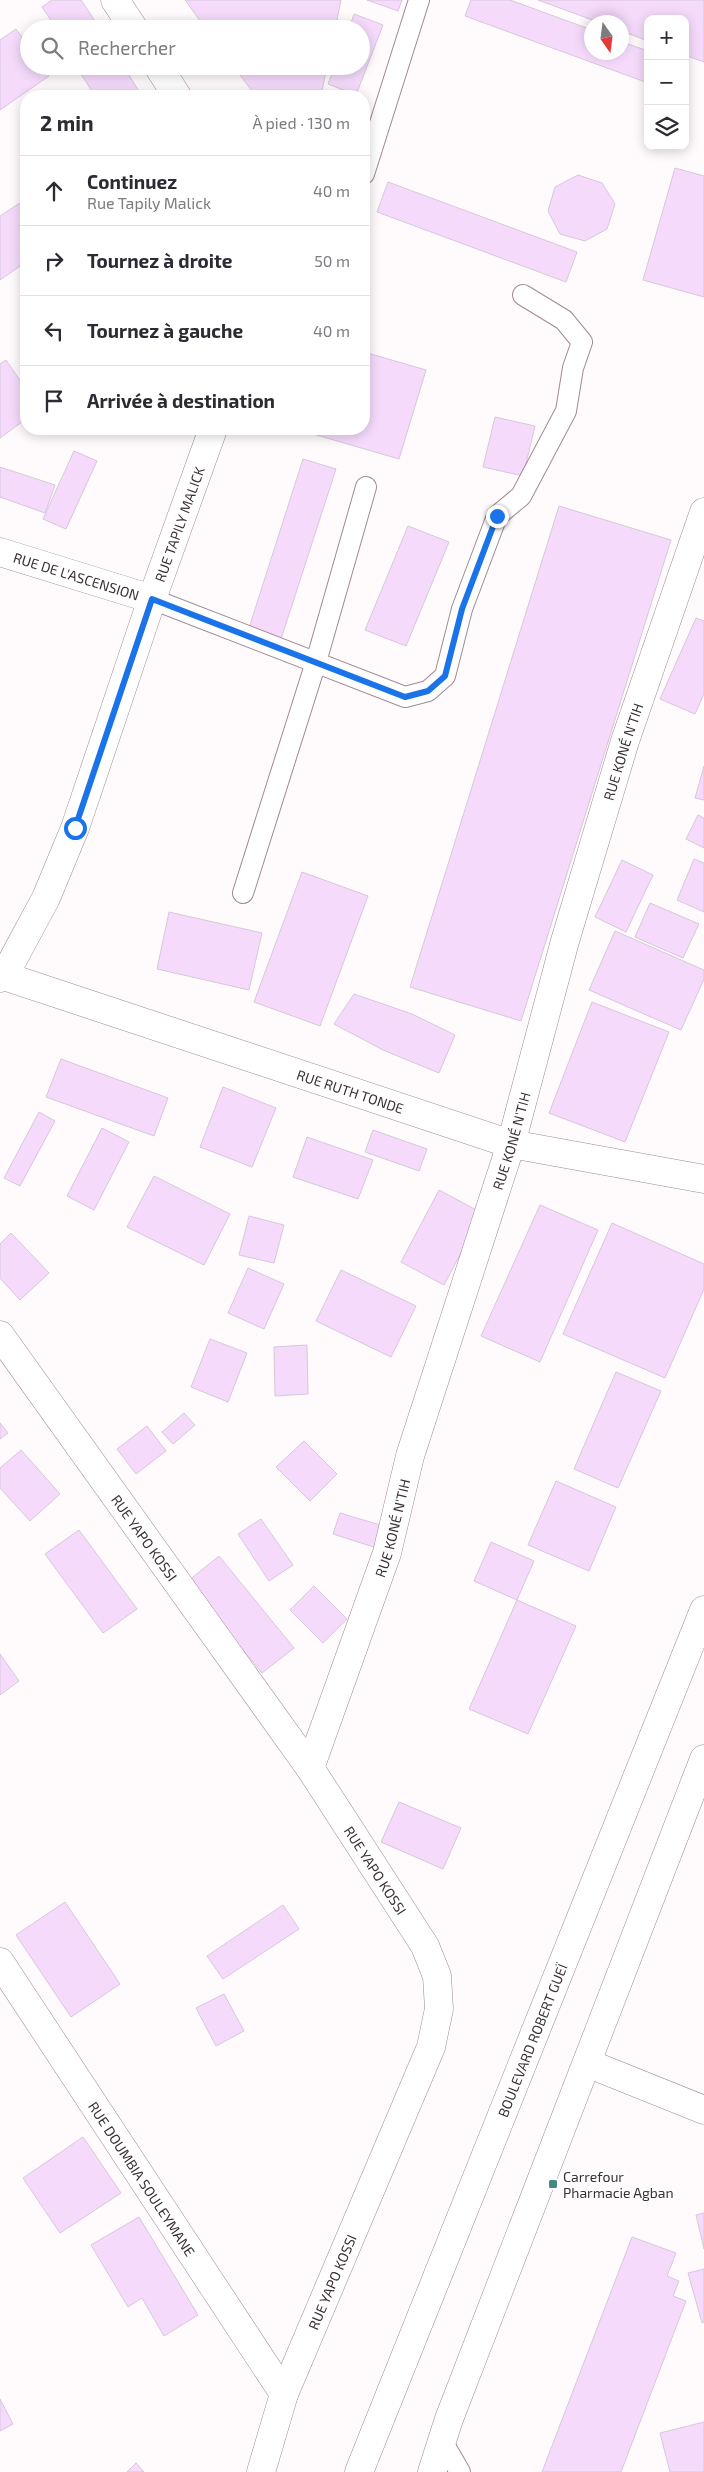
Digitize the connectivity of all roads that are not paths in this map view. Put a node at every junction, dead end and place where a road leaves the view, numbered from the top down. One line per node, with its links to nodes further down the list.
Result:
1 (115, 0): 3 (street)
2 (419, 0): 6 (lane)
3 (128, 20)
4 (164, 75): 5 (street)
5 (173, 90)
6 (370, 155)
7 (523, 295): 13 (lane)
8 (211, 435): 12 (street, RUE TAPILY MALICK)
9 (366, 487): 13 (lane)
10 (704, 512): 16 (street, RUE KONÉ N'TIH)
11 (0, 552): 12 (street, RUE DE L'ASCENSION)
12 (152, 599): 13 (lane); 15 (street, RUE TAPILY MALICK)
13 (316, 662): 14 (lane)
14 (243, 893)
15 (2, 977): 16 (street, RUE RUTH TONDE)
16 (511, 1144): 17 (street, RUE RUTH TONDE); 21 (street, RUE KONÉ N'TIH)
17 (704, 1179)
18 (0, 1335): 21 (street, RUE YAPO KOSSI)
19 (704, 1610): 28 (street, BOULEVARD ROBERT GUEÏ)
20 (704, 1759): 23 (street)
21 (310, 1768): 25 (street, RUE YAPO KOSSI)
22 (0, 1962): 25 (street, RUE DOUMBIA SOULEYMANE)
23 (587, 2064): 24 (street); 26 (street)
24 (704, 2110)
25 (284, 2394): 27 (street, RUE YAPO KOSSI)
26 (442, 2441): 29 (street); 30 (lane)
27 (261, 2472)
28 (359, 2472)
29 (432, 2472)
30 (460, 2472)

